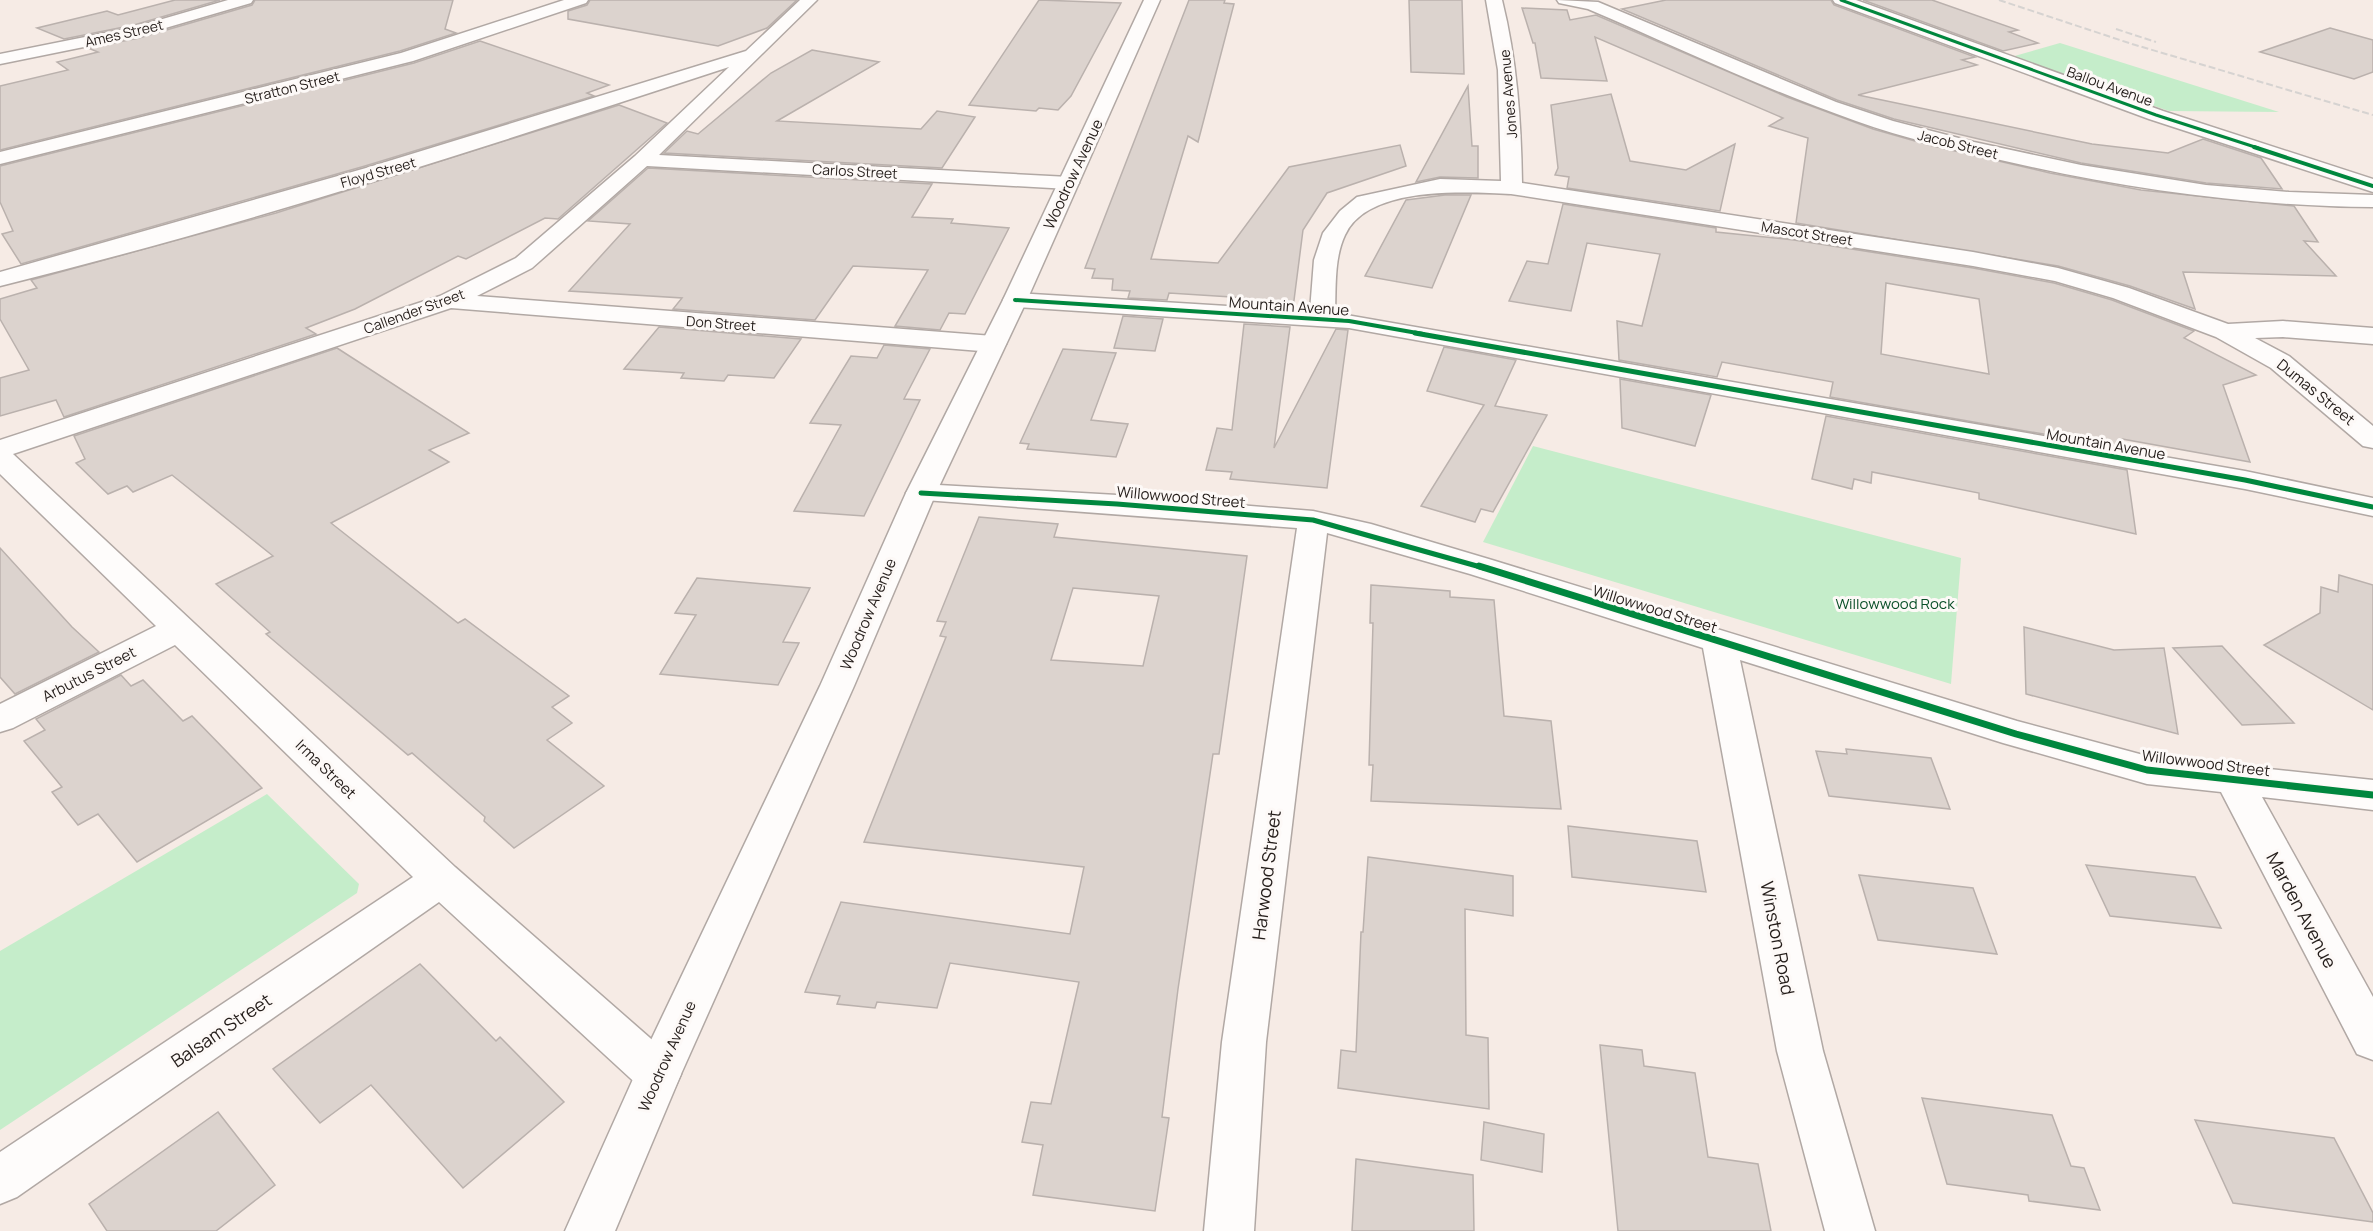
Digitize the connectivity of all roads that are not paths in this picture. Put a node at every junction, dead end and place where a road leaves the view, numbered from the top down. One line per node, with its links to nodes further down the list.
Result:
1 (245, 0): 9 (street, Ames Street)
2 (580, 0): 10 (street, Stratton Street)
3 (809, 0): 8 (street, Callender Street)
4 (1152, 0): 12 (street, Woodrow Avenue)
5 (1494, 0): 14 (street, Jones Avenue)
6 (1565, 0): 15 (street, Jacob Street)
7 (1841, 0): 13 (street, Ballou Avenue)
8 (752, 54): 11 (street, Callender Street); 16 (street, Floyd Street)
9 (0, 59)
10 (0, 158)
11 (642, 160): 12 (street, Carlos Street); 18 (street, Callender Street)
12 (1069, 183): 17 (street, Woodrow Avenue)
13 (2373, 186)
14 (1511, 188): 19 (street, Mascot Street); 20 (street, Mascot Street)
15 (2373, 201)
16 (0, 279)
17 (1015, 300): 19 (street, Mountain Avenue); 22 (street, Woodrow Avenue)
18 (449, 301): 22 (street, Don Street); 24 (street, Callender Street)
19 (1322, 319): 27 (street, Mountain Avenue)
20 (2225, 332): 21 (street, Mascot Street); 23 (street, Dumas Street)
21 (2373, 336)
22 (993, 344): 26 (street, Woodrow Avenue)
23 (2373, 440)
24 (0, 449)
25 (0, 458): 29 (street, Irma Street)
26 (921, 493): 28 (street, Willowwood Street); 36 (street, Woodrow Avenue)
27 (2373, 507)
28 (1313, 520): 30 (street, Willowwood Street); 39 (street, Harwood Street)
29 (179, 629): 31 (street, Arbutus Street); 34 (street, Irma Street)
30 (1719, 642): 32 (street, Willowwood Street); 40 (street, Winston Road)
31 (0, 719)
32 (2233, 779): 33 (street, Willowwood Street); 35 (street, Marden Avenue)
33 (2373, 795)
34 (441, 879): 36 (street, Irma Street); 37 (street, Balsam Street)
35 (2373, 1040)
36 (658, 1074): 38 (street, Woodrow Avenue)
37 (0, 1180)
38 (590, 1231)
39 (1228, 1231)
40 (1850, 1231)

